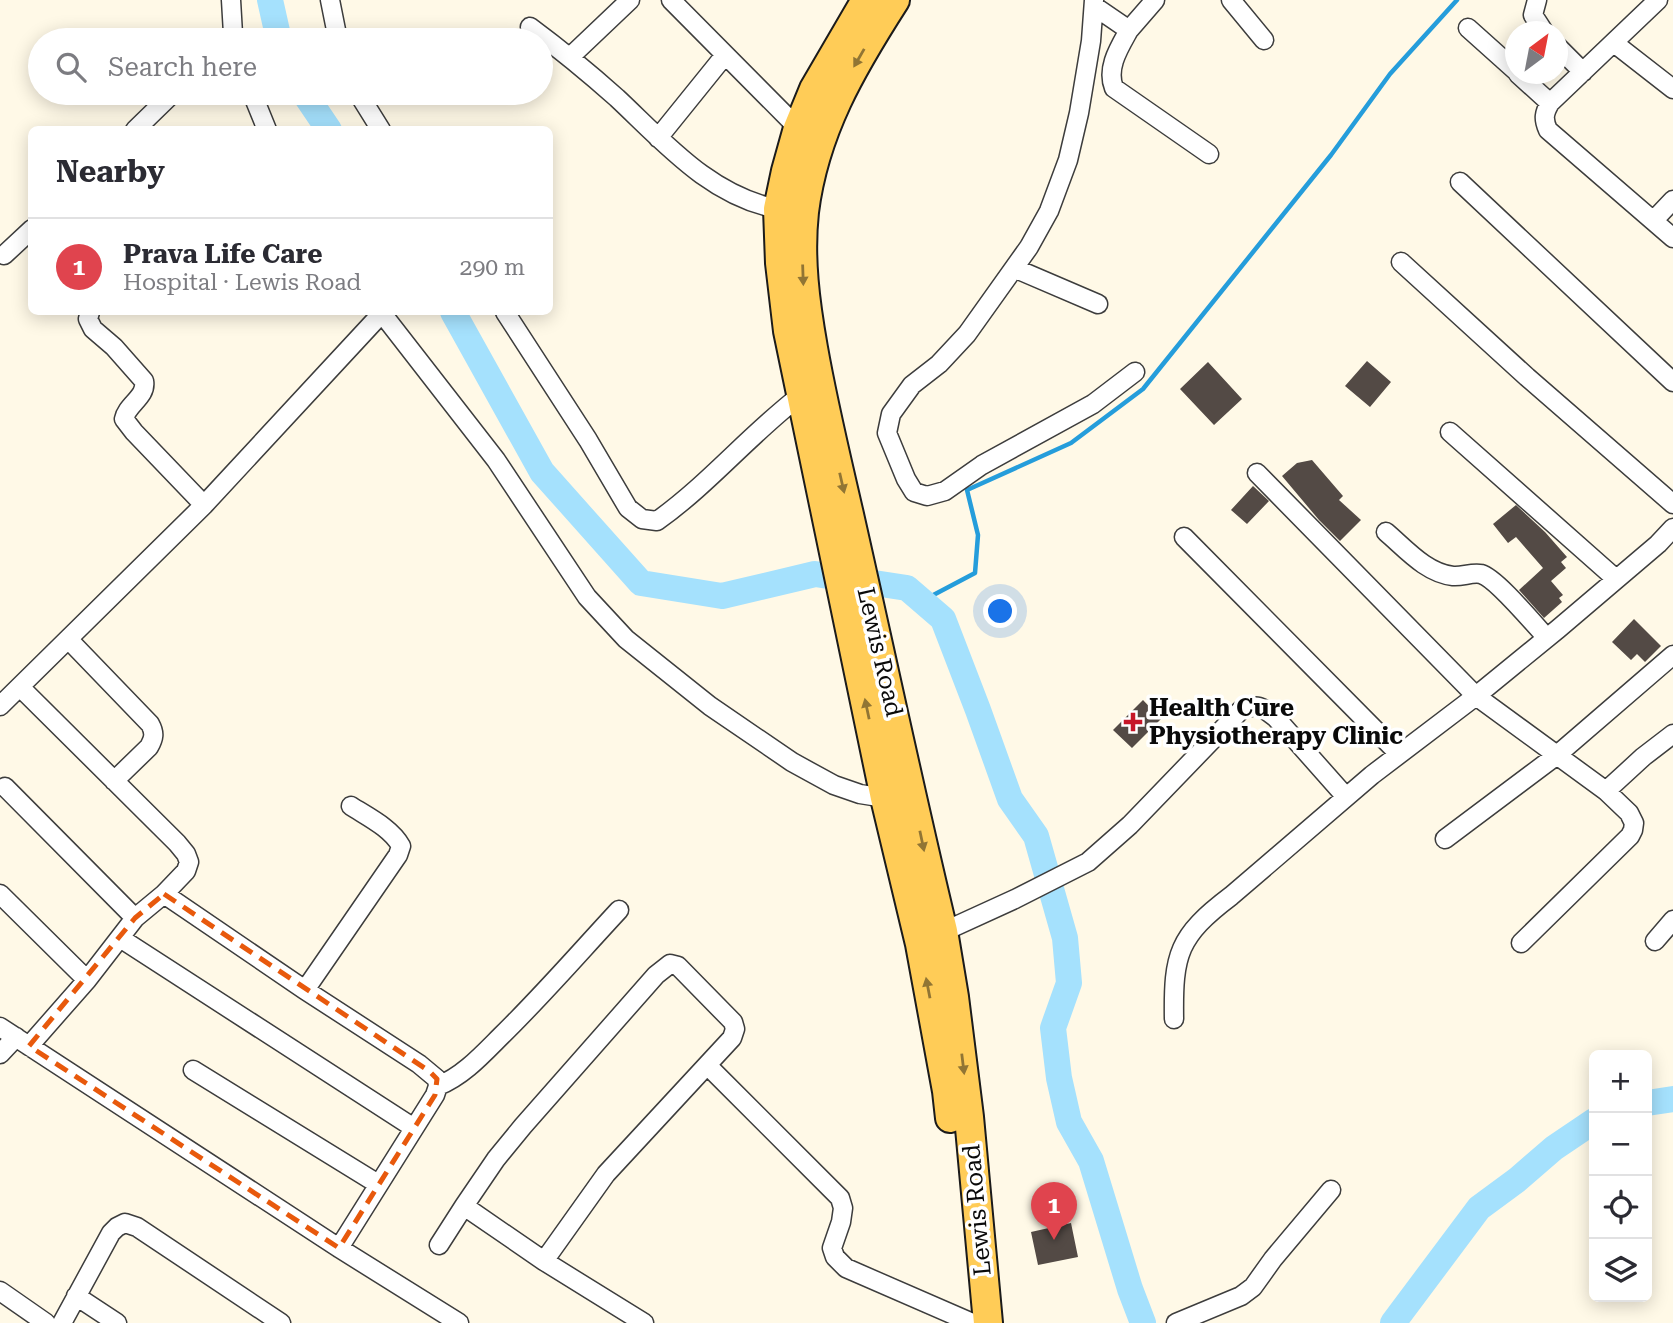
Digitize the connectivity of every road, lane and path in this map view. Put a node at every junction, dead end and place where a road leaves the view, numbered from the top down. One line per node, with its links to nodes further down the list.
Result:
1 (231, 0): 13 (street)
2 (330, 0): 14 (street)
3 (630, 0): 21 (street)
4 (671, 0): 20 (street)
5 (866, 0): 35 (main road, Lewis Road)
6 (895, 0): 35 (main road, Lewis Road, one-way to 35)
7 (1155, 0): 16 (street)
8 (1231, 0): 17 (street)
9 (1536, 0): 12 (street)
10 (1658, 0): 18 (street)
11 (1094, 3): 16 (street); 45 (street)
12 (1537, 21)
13 (232, 28)
14 (336, 28)
15 (1468, 28): 23 (street)
16 (1129, 30): 36 (street)
17 (1264, 40)
18 (1614, 43): 24 (street); 26 (street)
19 (553, 44): 21 (street)
20 (726, 55): 34 (street); 35 (street)
21 (570, 57): 34 (street)
22 (1568, 57): 24 (street)
23 (1505, 61)
24 (1583, 72): 27 (street)
25 (1530, 84): 27 (street)
26 (1673, 89)
27 (1550, 103): 40 (street)
28 (161, 105): 31 (street)
29 (257, 105): 32 (street)
30 (365, 105): 33 (street)
31 (139, 126)
32 (265, 126)
33 (379, 126)
34 (659, 138): 39 (street)
35 (801, 148): 39 (main road, Lewis Road); 53 (main road, Lewis Road, one-way to 53)
36 (1209, 154)
37 (1460, 182): 52 (street)
38 (1673, 200): 40 (street)
39 (778, 209): 53 (main road, Lewis Road)
40 (1654, 220): 42 (street)
41 (28, 233): 43 (street)
42 (1673, 238)
43 (4, 255)
44 (1401, 262): 56 (street)
45 (1014, 268): 46 (street); 51 (street)
46 (1098, 304)
47 (89, 315): 57 (street)
48 (378, 315): 57 (street)
49 (383, 315): 72 (street)
50 (507, 315): 53 (street)
51 (1135, 372)
52 (1673, 382)
53 (811, 410): 72 (main road, Lewis Road)
54 (1450, 432): 61 (street)
55 (1257, 474): 66 (street)
56 (1673, 504)
57 (204, 506): 63 (street)
58 (1673, 528): 61 (street)
59 (1386, 532): 62 (street)
60 (1184, 537): 69 (street)
61 (1616, 579): 62 (street)
62 (1548, 638): 66 (street)
63 (69, 640): 65 (street); 71 (street)
64 (1673, 654): 70 (street)
65 (20, 687): 67 (street); 71 (street)
66 (1476, 696): 69 (street); 70 (street)
67 (0, 706)
68 (1671, 738): 74 (street)
69 (1399, 754): 75 (street)
70 (1556, 755): 74 (street); 77 (street)
71 (114, 781): 79 (street)
72 (891, 782): 83 (main road, Lewis Road)
73 (5, 787): 81 (street)
74 (1606, 791): 86 (street)
75 (1346, 797): 83 (street); 89 (street)
76 (351, 806): 88 (street)
77 (1445, 839)
78 (0, 894): 87 (street)
79 (164, 894): 81 (street); 88 (street)
80 (619, 910): 95 (street)
81 (135, 918): 84 (street)
82 (1673, 920): 85 (street)
83 (931, 937): 111 (main road, Lewis Road, one-way to 83); 112 (main road, Lewis Road, one-way to 112)
84 (120, 938): 87 (street); 96 (street)
85 (1655, 941)
86 (1521, 943)
87 (87, 980): 91 (street)
88 (305, 990): 95 (street)
89 (1174, 1019)
90 (0, 1027): 91 (street)
91 (23, 1041): 92 (street); 101 (street)
92 (0, 1054)
93 (707, 1065): 99 (street); 102 (street); 111 (street)
94 (193, 1070): 97 (street)
95 (438, 1086): 96 (street)
96 (414, 1128): 97 (street)
97 (378, 1184): 101 (street)
98 (1331, 1189): 113 (street)
99 (464, 1206): 100 (street); 102 (street)
100 (439, 1245)
101 (339, 1248): 105 (street)
102 (544, 1261): 110 (street)
103 (0, 1291): 106 (street)
104 (76, 1296): 107 (street); 108 (street); 109 (street)
105 (446, 1320)
106 (46, 1323)
107 (62, 1323)
108 (117, 1323)
109 (281, 1323)
110 (644, 1323)
111 (970, 1323)
112 (988, 1323)
113 (1176, 1323)

